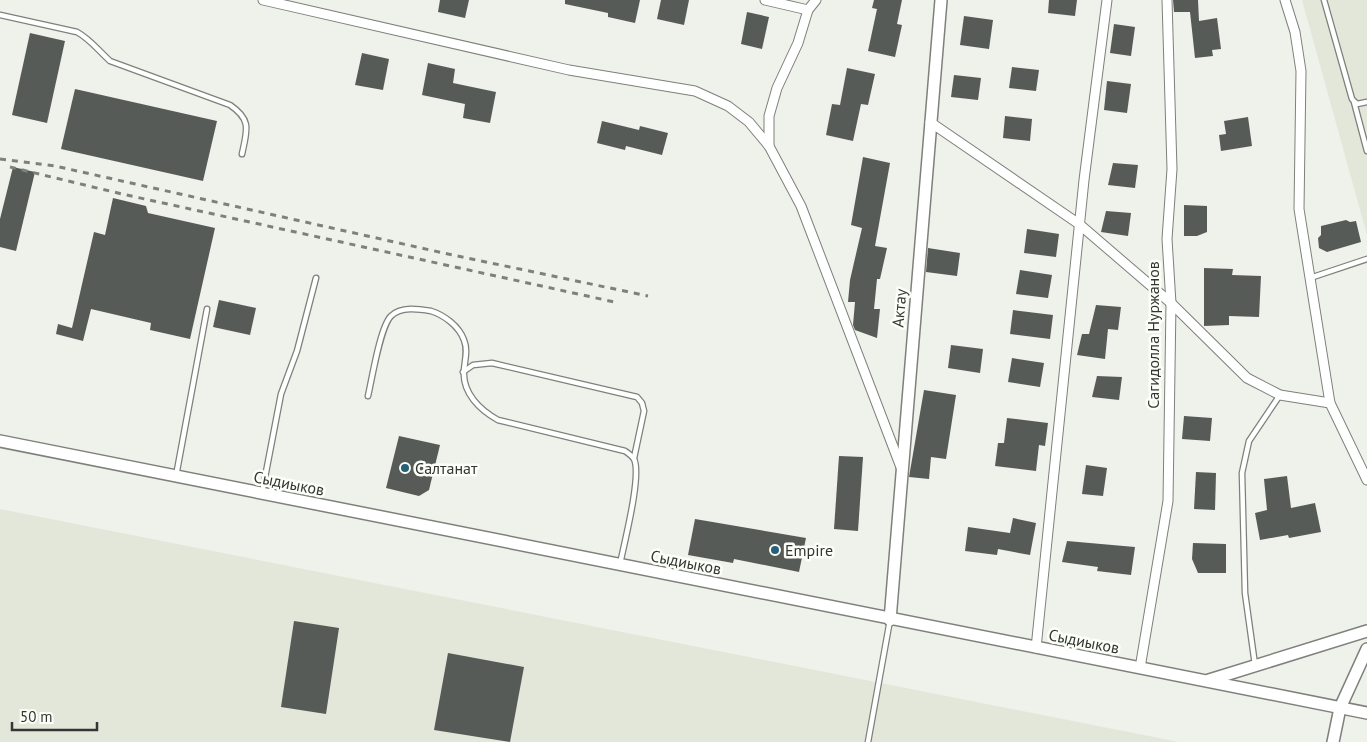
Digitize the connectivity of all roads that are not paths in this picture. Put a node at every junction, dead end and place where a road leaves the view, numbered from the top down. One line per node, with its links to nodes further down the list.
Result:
1 (263, 0): 15 (street)
2 (765, 0): 9 (street)
3 (816, 0): 9 (street)
4 (941, 0): 13 (street, Актау)
5 (1107, 0): 18 (street)
6 (1167, 0): 22 (street, Сагидолла Нуржанов)
7 (1285, 0): 21 (street)
8 (1324, 0): 11 (lane)
9 (808, 10): 15 (street)
10 (0, 15): 17 (lane)
11 (1354, 102): 12 (lane); 14 (lane)
12 (1367, 102)
13 (930, 122): 18 (street); 30 (street, Актау)
14 (1366, 141): 16 (lane)
15 (768, 146): 30 (street)
16 (1367, 151)
17 (242, 154)
18 (1079, 224): 22 (street); 37 (street)
19 (1367, 258): 21 (lane)
20 (316, 278): 33 (lane)
21 (1310, 278): 27 (street)
22 (1171, 303): 25 (street); 40 (street, Сагидолла Нуржанов)
23 (207, 309): 31 (lane)
24 (463, 372): 26 (lane); 29 (lane); 29 (lane)
25 (1280, 395): 27 (street); 39 (lane)
26 (368, 396)
27 (1330, 403): 32 (street)
28 (0, 441): 31 (street, Сыдиыков)
29 (634, 458): 34 (lane)
30 (902, 471): 35 (street, Актау)
31 (176, 477): 33 (street, Сыдиыков)
32 (1367, 480)
33 (261, 494): 34 (street, Сыдиыков)
34 (620, 566): 35 (street, Сыдиыков)
35 (890, 620): 37 (street, Сыдиыков); 44 (lane)
36 (1367, 631): 39 (street)
37 (1036, 648): 40 (street, Сыдиыков)
38 (1367, 649): 42 (street)
39 (1255, 665): 41 (street)
40 (1140, 668): 41 (street, Сыдиыков)
41 (1206, 681): 42 (street, Сыдиыков)
42 (1340, 708): 43 (street, Сыдиыков); 45 (street)
43 (1367, 713)
44 (868, 742)
45 (1333, 742)

